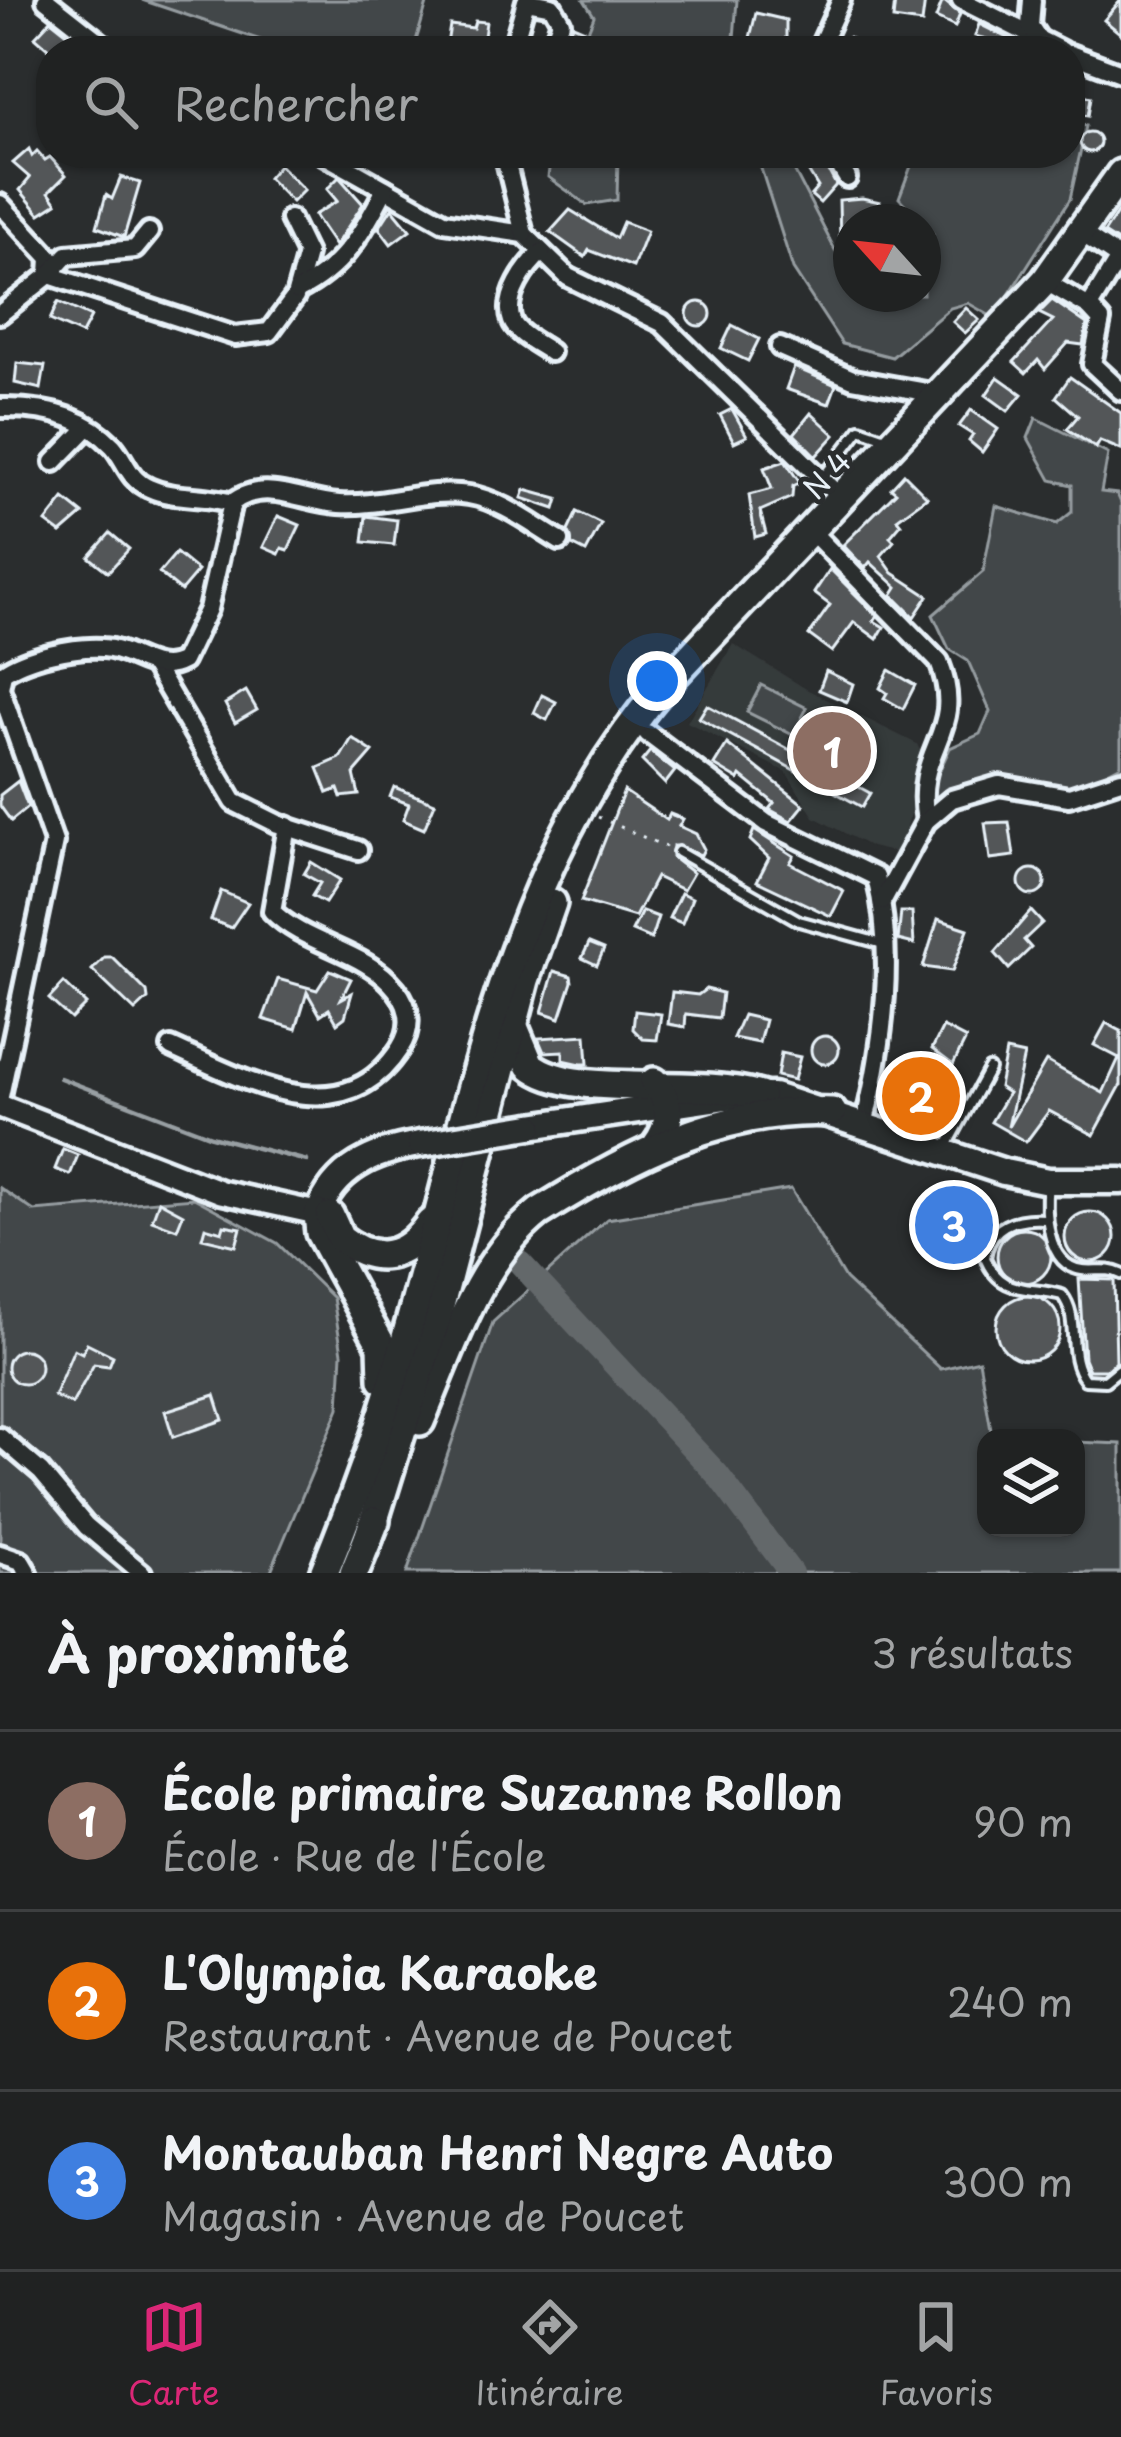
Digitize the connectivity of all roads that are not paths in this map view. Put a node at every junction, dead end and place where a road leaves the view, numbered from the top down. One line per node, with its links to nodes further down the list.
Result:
1 (46, 0): 7 (street)
2 (842, 0): 10 (street)
3 (961, 0): 6 (street)
4 (1032, 0): 12 (street)
5 (526, 1): 8 (street); 9 (street)
6 (985, 6): 11 (street)
7 (91, 36)
8 (516, 36)
9 (555, 36)
10 (825, 36)
11 (1032, 36)
12 (1037, 36)
13 (1085, 60): 14 (street)
14 (1121, 73)
15 (348, 168): 20 (street)
16 (508, 168): 24 (street)
17 (841, 168): 18 (street)
18 (847, 178)
19 (1121, 178): 25 (highway, N 4); 35 (highway, N 4)
20 (385, 189): 24 (street); 29 (street)
21 (0, 205): 27 (street)
22 (290, 219): 29 (street)
23 (149, 232): 27 (street)
24 (524, 234): 26 (street)
25 (1083, 234): 28 (highway, N 4); 30 (street)
26 (542, 252): 33 (street); 39 (street)
27 (49, 275): 29 (street); 31 (street)
28 (1048, 283): 30 (street); 41 (highway, N 4 / N 4)
29 (297, 291)
30 (1089, 307): 34 (street)
31 (0, 314)
32 (780, 347): 35 (street)
33 (550, 352)
34 (1121, 391)
35 (937, 394): 39 (highway, N 4)
36 (0, 408): 37 (street)
37 (88, 427): 38 (street); 40 (street)
38 (54, 462)
39 (834, 491): 67 (highway, N 4)
40 (232, 503): 42 (street); 43 (street)
41 (815, 535): 44 (highway, N 4); 46 (street)
42 (560, 541)
43 (154, 666): 47 (street); 56 (street)
44 (646, 733): 50 (street); 52 (highway, N 4)
45 (1121, 780): 46 (street)
46 (926, 821): 50 (street)
47 (287, 826): 48 (street); 53 (street)
48 (358, 850)
49 (678, 852): 51 (lane)
50 (882, 902): 51 (street)
51 (883, 944): 61 (street)
52 (514, 1027): 55 (highway); 73 (highway, N 4)
53 (171, 1047)
54 (989, 1070): 63 (lane)
55 (654, 1082): 58 (highway); 59 (highway)
56 (0, 1096)
57 (0, 1106): 66 (street)
58 (681, 1106): 59 (main road); 62 (highway); 66 (main road, bridge)
59 (752, 1107): 60 (highway); 62 (highway)
60 (832, 1112): 61 (main road)
61 (864, 1125): 63 (main road)
62 (656, 1145): 73 (highway)
63 (944, 1153): 65 (main road)
64 (1121, 1180): 65 (main road)
65 (1048, 1181): 68 (lane)
66 (324, 1215): 67 (highway); 72 (highway)
67 (436, 1215): 72 (highway, N 4)
68 (1045, 1219): 69 (lane); 70 (lane)
69 (1121, 1274)
70 (1121, 1368)
71 (0, 1437): 76 (street)
72 (354, 1498): 77 (highway, N 4)
73 (368, 1538): 78 (highway)
74 (0, 1554): 75 (street)
75 (28, 1573)
76 (142, 1573)
77 (324, 1573)
78 (354, 1573)

